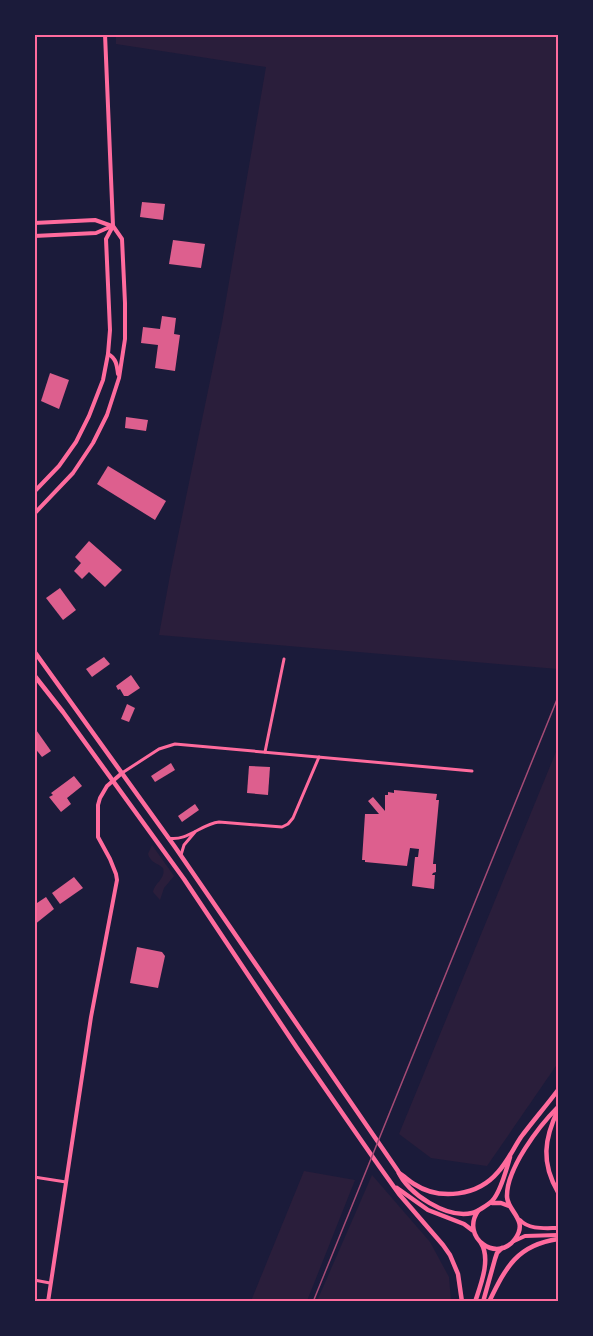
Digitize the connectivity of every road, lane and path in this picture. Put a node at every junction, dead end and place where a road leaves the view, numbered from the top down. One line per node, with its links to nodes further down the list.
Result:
1 (105, 34): 3 (street)
2 (34, 223): 3 (street)
3 (113, 226): 4 (street); 5 (street); 6 (street)
4 (34, 236)
5 (108, 354): 6 (street); 7 (street)
6 (119, 378): 8 (street)
7 (34, 492)
8 (34, 514)
9 (34, 651): 15 (main road)
10 (284, 660): 12 (street)
11 (34, 675): 16 (main road)
12 (265, 752): 13 (street); 15 (street)
13 (319, 757): 14 (street); 17 (street)
14 (472, 771)
15 (122, 773): 16 (street); 18 (main road)
16 (113, 780): 25 (street); 26 (main road)
17 (195, 832): 18 (street); 19 (street)
18 (168, 838): 19 (main road)
19 (181, 857): 23 (main road)
20 (558, 1090): 22 (main road)
21 (558, 1109): 27 (main road); 29 (main road)
22 (510, 1157): 23 (main road); 28 (main road)
23 (398, 1171): 30 (main road)
24 (34, 1177): 25 (street)
25 (66, 1182): 39 (street)
26 (393, 1184): 33 (main road); 41 (main road)
27 (558, 1192)
28 (489, 1203): 29 (main road); 30 (main road)
29 (512, 1208): 31 (main road)
30 (479, 1210): 33 (main road)
31 (518, 1218): 32 (street); 35 (main road)
32 (558, 1228)
33 (474, 1233): 36 (main road)
34 (558, 1237): 35 (street); 44 (main road)
35 (514, 1241): 37 (main road)
36 (481, 1243): 37 (main road); 42 (main road)
37 (504, 1248): 43 (main road)
38 (34, 1280): 39 (street)
39 (50, 1283): 40 (street)
40 (48, 1302)
41 (462, 1302)
42 (475, 1302)
43 (483, 1302)
44 (489, 1302)

